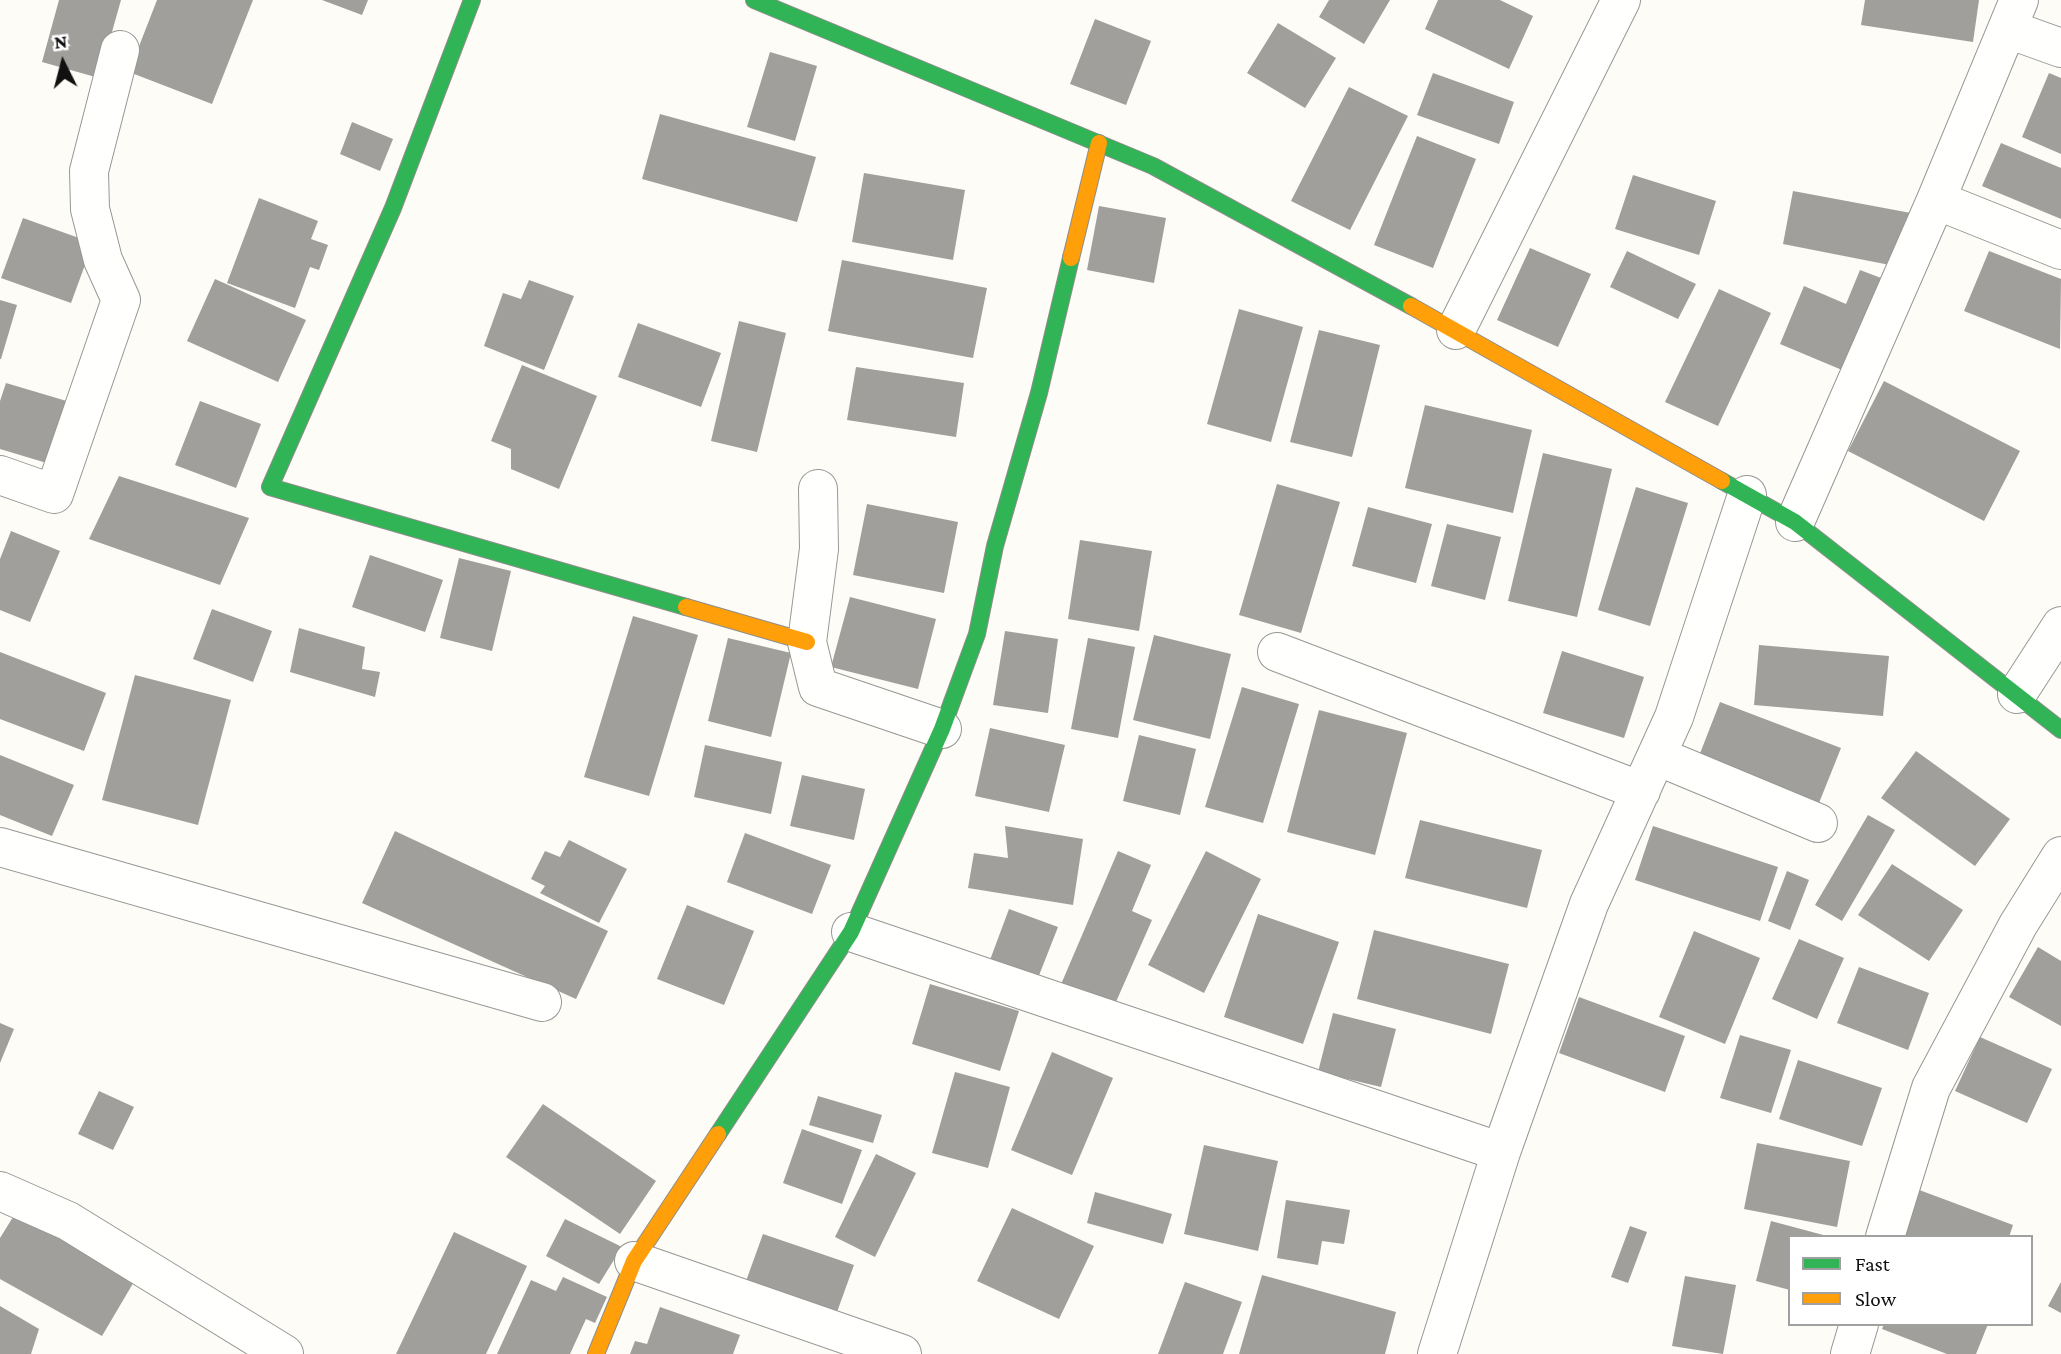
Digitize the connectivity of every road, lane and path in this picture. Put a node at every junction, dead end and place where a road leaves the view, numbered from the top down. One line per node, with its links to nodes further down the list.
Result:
1 (472, 0): 16 (street)
2 (754, 0): 7 (street)
3 (1621, 0): 10 (street)
4 (2013, 14): 5 (street); 8 (street)
5 (2061, 48)
6 (120, 50): 11 (street)
7 (1100, 143): 10 (street); 19 (street)
8 (1936, 200): 9 (street); 14 (street)
9 (2061, 250)
10 (1456, 330): 13 (street)
11 (0, 475)
12 (818, 489): 16 (street)
13 (1747, 495): 14 (street); 21 (street)
14 (1795, 522): 18 (street)
15 (2061, 626): 18 (street)
16 (807, 642): 19 (street)
17 (1277, 652): 22 (street)
18 (2017, 694): 20 (street)
19 (942, 729): 26 (street)
20 (2061, 730)
21 (1657, 756): 22 (street); 23 (street)
22 (1641, 791): 28 (street)
23 (1818, 823)
24 (0, 847): 27 (street)
25 (2061, 856): 30 (street)
26 (851, 932): 28 (street); 31 (street)
27 (542, 1002)
28 (1501, 1152): 36 (street)
29 (0, 1191): 33 (street)
30 (1886, 1235)
31 (634, 1261): 34 (street); 35 (street)
32 (1858, 1326): 37 (street)
33 (284, 1354)
34 (596, 1354)
35 (902, 1354)
36 (1437, 1354)
37 (1850, 1354)

